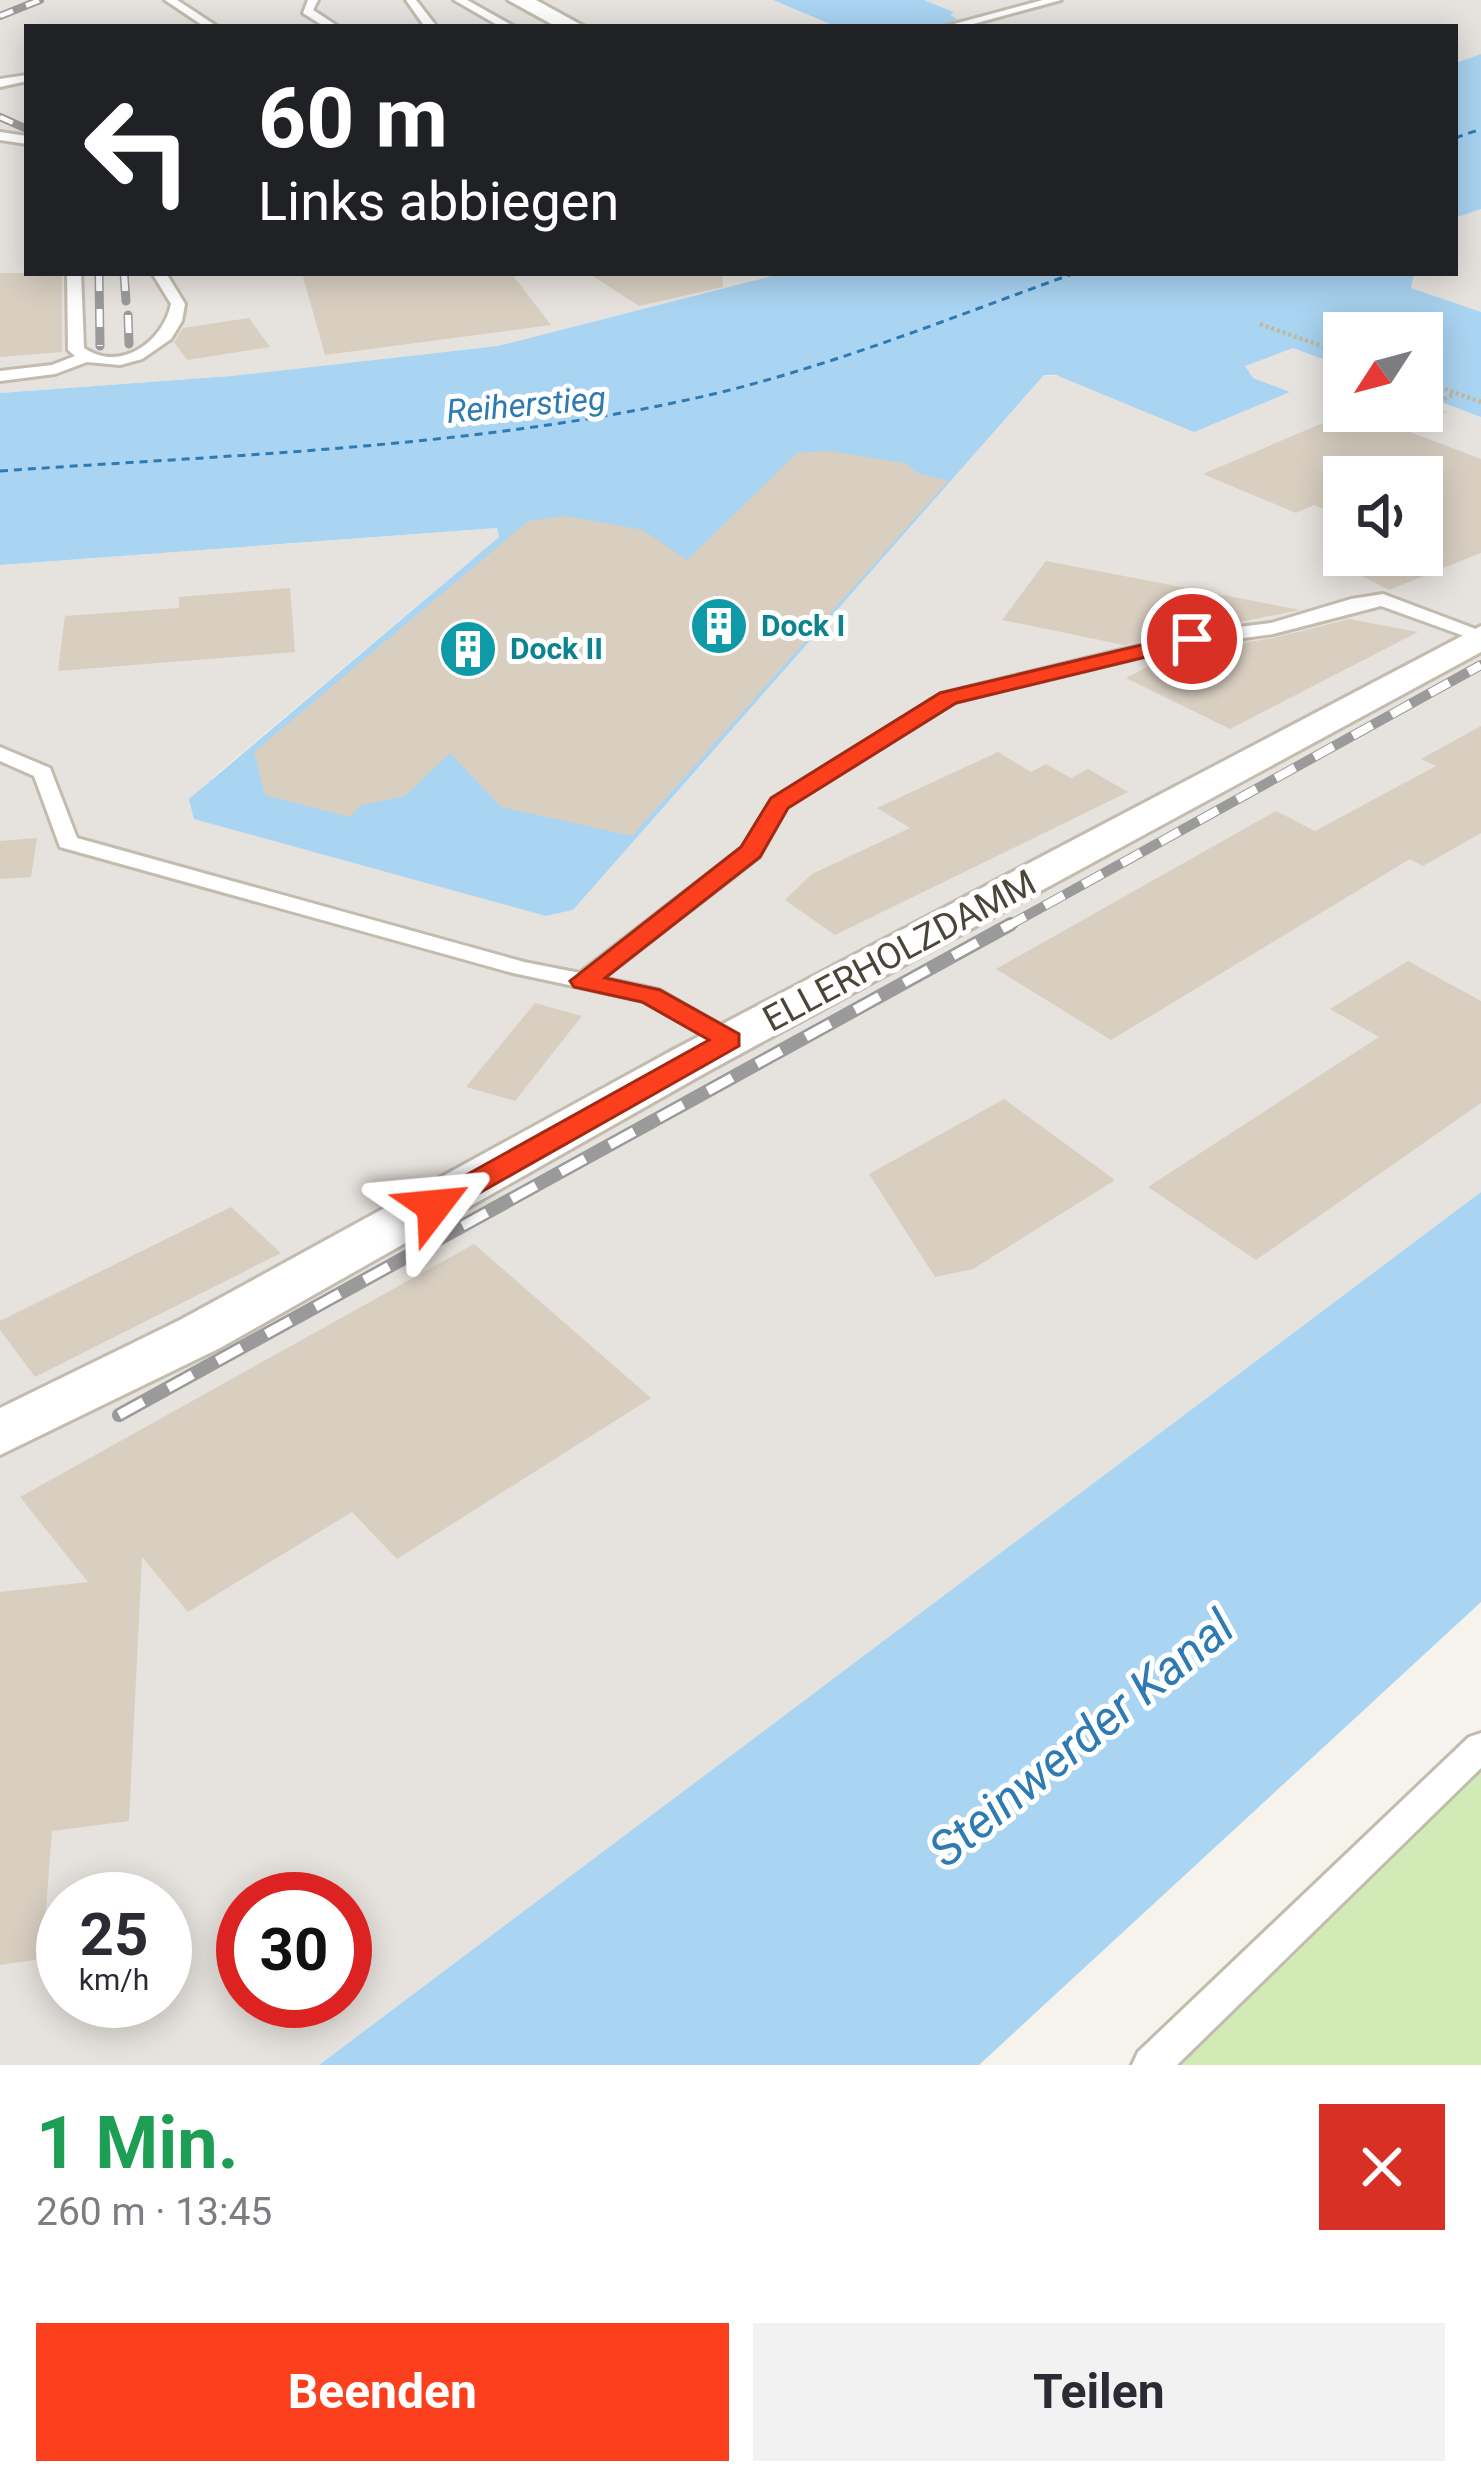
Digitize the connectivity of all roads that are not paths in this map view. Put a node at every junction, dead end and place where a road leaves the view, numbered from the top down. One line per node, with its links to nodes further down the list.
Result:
1 (170, 0): 9 (lane)
2 (313, 0): 10 (lane)
3 (411, 0): 11 (lane)
4 (459, 0): 12 (lane)
5 (519, 0): 13 (street)
6 (1056, 0): 14 (lane)
7 (148, 3): 8 (lane)
8 (180, 24)
9 (207, 24)
10 (328, 24)
11 (430, 24)
12 (503, 24)
13 (568, 24)
14 (961, 24)
15 (74, 276): 17 (lane)
16 (161, 276): 17 (lane)
17 (84, 358): 18 (lane)
18 (0, 376)
19 (1480, 637): 21 (lane); 22 (street, ELLERHOLZDAMM)
20 (0, 753): 21 (lane)
21 (584, 981): 22 (lane)
22 (729, 1040): 23 (street, ELLERHOLZDAMM)
23 (0, 1433)
24 (1481, 1747): 25 (lane)
25 (1150, 2065)

